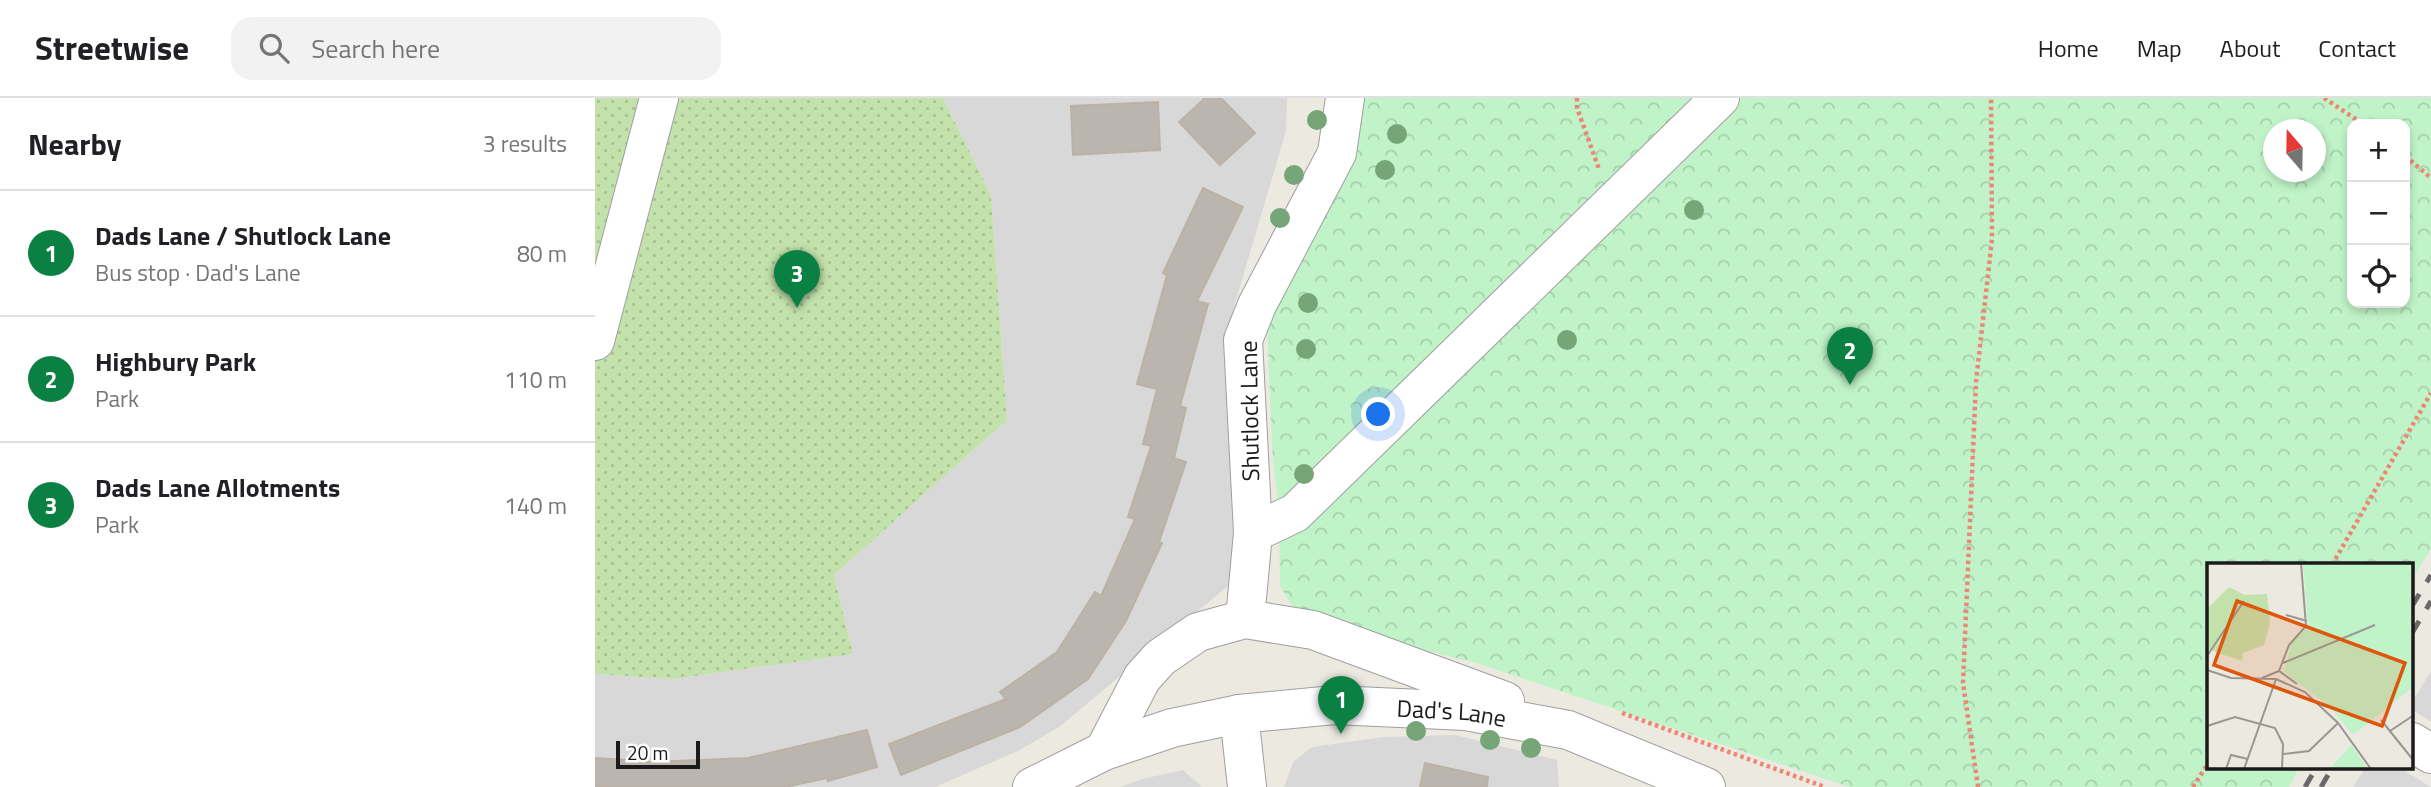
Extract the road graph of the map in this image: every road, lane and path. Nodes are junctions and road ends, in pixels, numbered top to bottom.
1 (659, 98) edge
2 (1345, 98) edge
3 (1577, 98) edge
4 (1720, 98) edge
5 (1991, 98) edge
6 (2324, 98) edge
7 (2356, 119) edge
8 (2410, 160) edge
9 (2431, 178) edge
10 (1611, 203) junction
11 (595, 341) edge
12 (2431, 393) edge
13 (1253, 533) junction
14 (2333, 563) edge
15 (1245, 620) junction
16 (1609, 710) dead end
17 (1239, 714) junction
18 (1568, 730) junction
19 (2413, 743) edge
20 (1104, 751) junction
21 (2431, 754) edge
22 (2207, 765) edge
23 (1645, 775) edge
24 (1032, 787) edge
25 (1247, 787) edge
26 (1706, 787) edge
27 (1825, 787) edge
28 (1978, 787) edge
29 (2193, 787) edge

1 - 11 street
2 - 13 street, Shutlock Lane
3 - 10 path
4 - 10 street
5 - 28 path
6 - 7 path
8 - 9 path
10 - 13 street
12 - 14 path
13 - 15 street, Shutlock Lane
15 - 18 street
15 - 20 street
16 - 27 path
17 - 18 street, Dad's Lane
17 - 20 street, Dad's Lane
17 - 25 street
18 - 23 street, Dad's Lane
19 - 21 street
20 - 24 street, Dad's Lane
22 - 29 path
23 - 26 street, Dad's Lane

